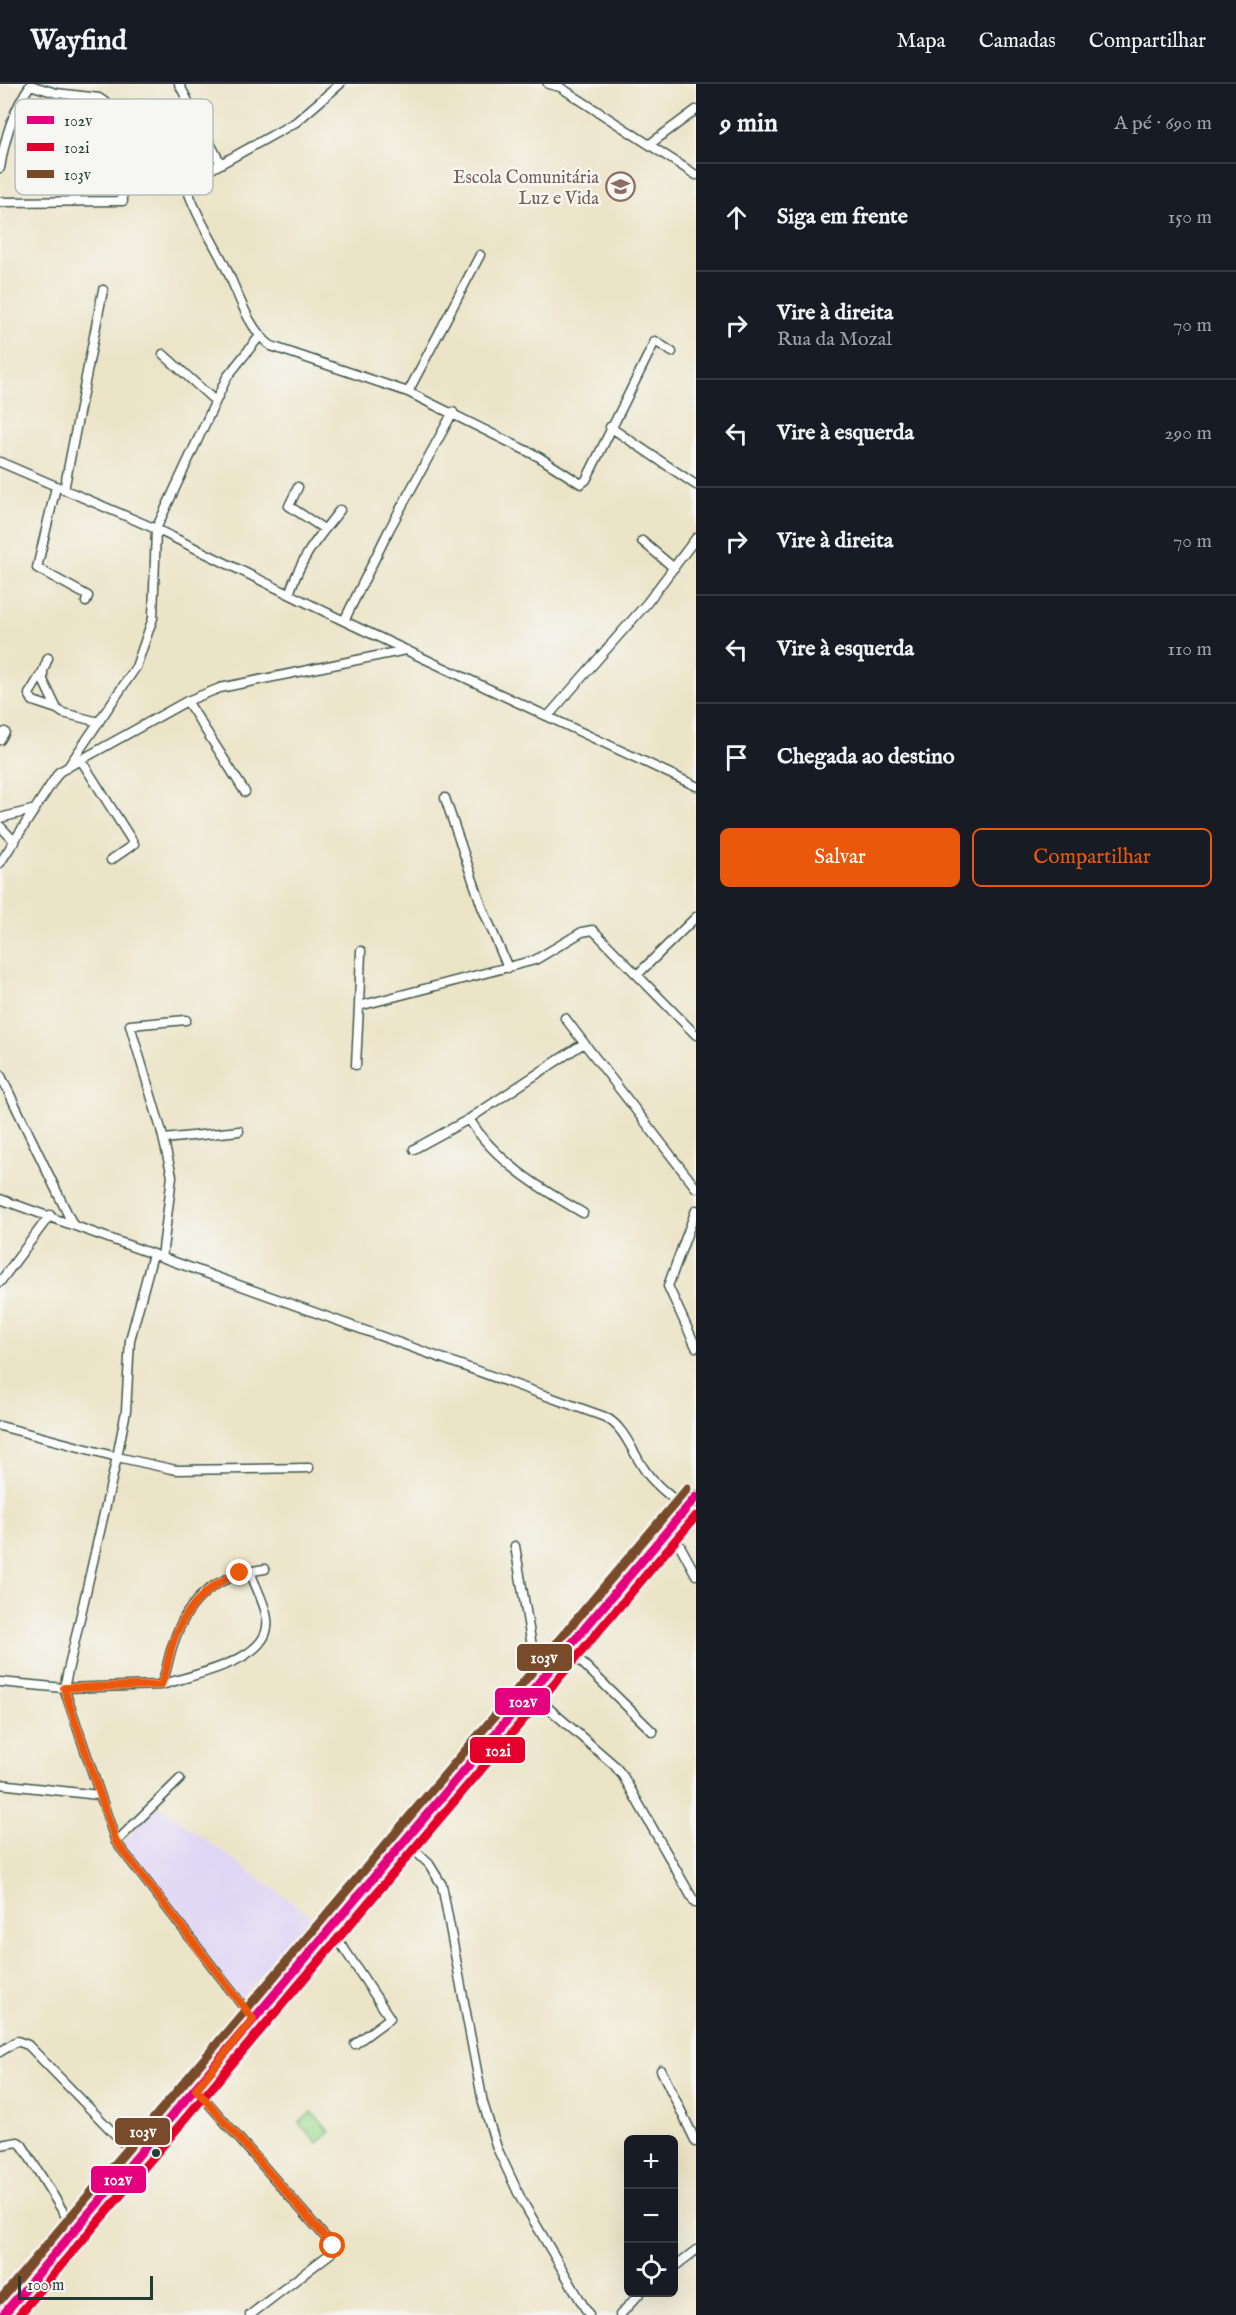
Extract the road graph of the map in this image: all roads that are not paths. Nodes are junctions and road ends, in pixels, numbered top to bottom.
1 (178, 84) edge
2 (340, 84) edge
3 (548, 84) edge
4 (30, 85) edge
5 (22, 99) edge
6 (100, 99) edge
7 (186, 99) edge
8 (696, 110) edge
9 (15, 112) edge
10 (2, 140) edge
11 (650, 144) junction
12 (213, 149) edge
13 (221, 164) junction
14 (0, 168) edge
15 (213, 168) edge
16 (696, 175) edge
17 (122, 195) edge
18 (190, 195) edge
19 (0, 202) edge
20 (480, 255) dead end
21 (103, 290) dead end
22 (259, 337) junction
23 (672, 352) dead end
24 (163, 354) dead end
25 (408, 392) junction
26 (215, 401) junction
27 (453, 412) junction
28 (610, 427) junction
29 (0, 462) edge
30 (696, 485) edge
31 (298, 487) dead end
32 (60, 488) junction
33 (340, 510) dead end
34 (156, 529) junction
35 (324, 530) junction
36 (696, 538) edge
37 (642, 541) dead end
38 (674, 568) junction
39 (289, 594) junction
40 (86, 602) dead end
41 (344, 621) junction
42 (406, 650) junction
43 (48, 658) dead end
44 (43, 671) junction
45 (187, 701) junction
46 (57, 709) junction
47 (549, 716) junction
48 (99, 722) junction
49 (81, 760) junction
50 (68, 767) junction
51 (696, 786) edge
52 (245, 792) dead end
53 (446, 798) dead end
54 (32, 810) junction
55 (0, 818) edge
56 (0, 826) edge
57 (15, 842) junction
58 (111, 860) dead end
59 (0, 863) edge
60 (696, 917) edge
61 (361, 951) dead end
62 (508, 968) junction
63 (637, 975) junction
64 (360, 1006) junction
65 (565, 1018) dead end
66 (186, 1020) dead end
67 (696, 1035) edge
68 (584, 1042) junction
69 (356, 1065) dead end
70 (0, 1074) edge
71 (469, 1119) junction
72 (238, 1131) dead end
73 (164, 1139) junction
74 (414, 1149) dead end
75 (696, 1188) edge
76 (0, 1199) edge
77 (696, 1209) edge
78 (583, 1213) dead end
79 (50, 1215) junction
80 (72, 1223) junction
81 (153, 1254) junction
82 (162, 1257) junction
83 (0, 1282) edge
84 (696, 1347) edge
85 (0, 1426) edge
86 (117, 1458) junction
87 (309, 1468) dead end
88 (696, 1497) edge
89 (686, 1509) junction
90 (670, 1527) junction
91 (515, 1546) dead end
92 (265, 1569) dead end
93 (250, 1571) junction
94 (696, 1575) edge
95 (568, 1649) junction
96 (549, 1672) junction
97 (0, 1682) edge
98 (161, 1685) junction
99 (64, 1688) junction
100 (531, 1693) junction
101 (653, 1732) dead end
102 (180, 1779) dead end
103 (0, 1784) edge
104 (98, 1796) junction
105 (116, 1842) junction
106 (406, 1842) junction
107 (695, 1903) edge
108 (331, 1929) junction
109 (253, 2019) junction
110 (355, 2044) dead end
111 (0, 2052) edge
112 (661, 2070) dead end
113 (196, 2089) junction
114 (696, 2142) edge
115 (0, 2145) edge
116 (136, 2156) junction
117 (75, 2231) junction
118 (696, 2250) edge
119 (678, 2264) edge
120 (636, 2297) edge
121 (3, 2311) edge
122 (250, 2315) edge
123 (589, 2315) edge
124 (620, 2315) edge

1 - 7 street
2 - 13 street
3 - 11 street
4 - 5 street
4 - 6 street
8 - 11 street
9 - 10 street
10 - 14 street
11 - 16 street
12 - 13 street
13 - 15 street
17 - 19 street
18 - 22 street
20 - 25 street
21 - 32 street
22 - 25 street
22 - 26 street
23 - 28 street
24 - 26 street
25 - 27 street
26 - 34 street
27 - 28 street
27 - 41 street
28 - 30 street
29 - 32 street
31 - 35 street
32 - 34 street
32 - 40 street
33 - 35 street
34 - 39 street
34 - 48 street
35 - 39 street
36 - 38 street
37 - 38 street
38 - 47 street
39 - 41 street
41 - 42 street
42 - 45 street
42 - 47 street
43 - 44 street
44 - 46 street
44 - 46 street
45 - 49 street
45 - 52 street
46 - 48 street
47 - 51 street
48 - 50 street
49 - 50 street
49 - 58 street
50 - 54 street
53 - 62 street
54 - 55 street
54 - 57 street
56 - 57 street
57 - 59 street
60 - 63 street
61 - 64 street
62 - 63 street
62 - 64 street
63 - 67 street
64 - 69 street
65 - 68 street
66 - 73 street
68 - 71 street
68 - 75 street
70 - 80 street
71 - 74 street
71 - 78 street
72 - 73 street
73 - 82 street
76 - 79 street
77 - 84 street
79 - 80 street
79 - 83 street
80 - 81 street
81 - 82 street
81 - 86 street
82 - 89 street
85 - 86 street
86 - 87 street
86 - 99 street
88 - 89 main road
89 - 90 main road
90 - 94 street
90 - 95 main road
91 - 96 street
92 - 93 street
93 - 98 street
93 - 98 street
95 - 96 main road
95 - 101 street
96 - 100 main road
97 - 99 street
98 - 99 street
99 - 104 street
100 - 106 main road
100 - 107 street
102 - 105 street
103 - 104 street
104 - 105 street
105 - 109 street
106 - 108 main road
106 - 123 street
108 - 109 main road
108 - 110 street
109 - 113 main road
111 - 116 street
112 - 114 street
113 - 116 main road
113 - 122 street
115 - 117 street
116 - 117 main road
117 - 121 main road
118 - 119 street
120 - 124 street

